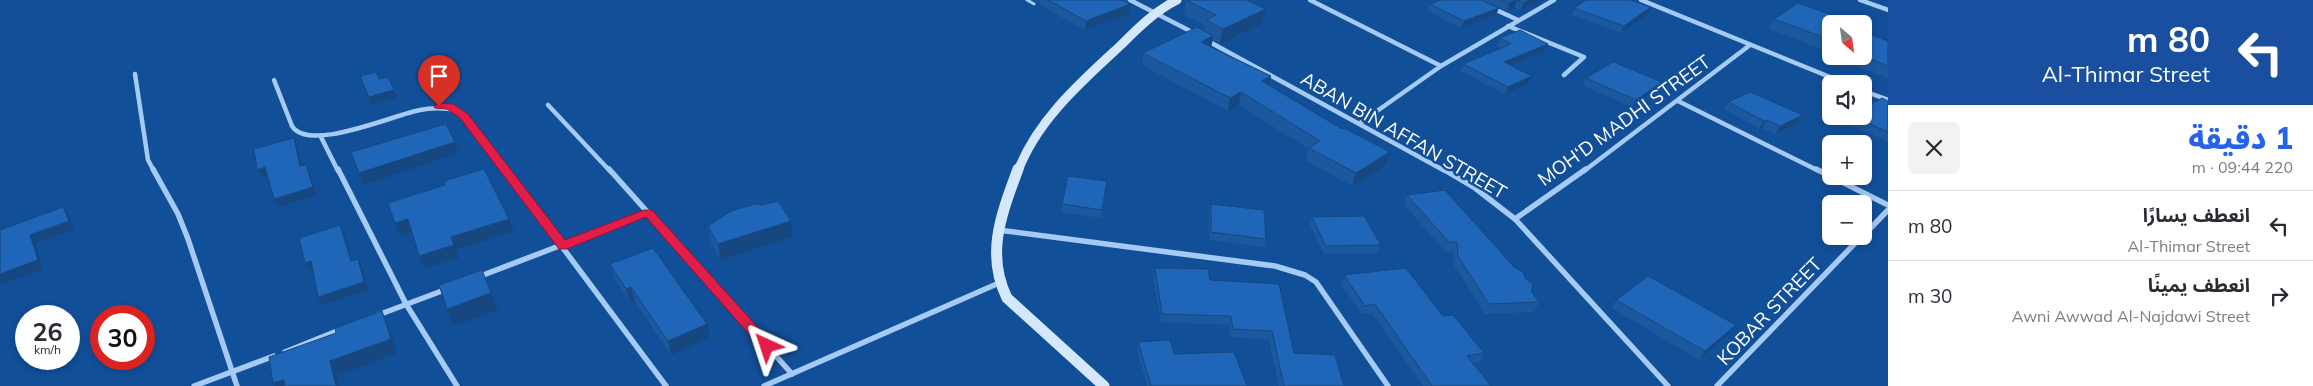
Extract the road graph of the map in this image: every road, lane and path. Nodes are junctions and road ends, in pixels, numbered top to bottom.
1 (1028, 0) edge
2 (1130, 0) edge
3 (1177, 0) edge
4 (1310, 0) edge
5 (1554, 0) edge
6 (1641, 0) edge
7 (1860, 0) edge
8 (1034, 4) dead end
9 (1491, 8) edge
10 (1888, 10) edge
11 (1155, 12) junction
12 (1518, 20) junction
13 (1508, 26) junction
14 (1750, 45) junction
15 (1441, 66) junction
16 (135, 74) dead end
17 (1564, 75) dead end
18 (1825, 75) edge
19 (274, 80) dead end
20 (1872, 93) edge
21 (1888, 100) edge
22 (1678, 101) junction
23 (548, 105) dead end
24 (1360, 123) junction
25 (321, 137) junction
26 (1888, 205) edge
27 (1888, 210) edge
28 (648, 212) junction
29 (1515, 218) junction
30 (1872, 227) edge
31 (998, 230) junction
32 (1854, 245) edge
33 (563, 246) junction
34 (470, 280) edge
35 (999, 283) junction
36 (452, 287) edge
37 (406, 304) junction
38 (369, 318) edge
39 (351, 326) edge
40 (232, 372) junction
41 (792, 374) junction
42 (194, 386) edge
43 (237, 386) edge
44 (457, 386) edge
45 (666, 386) edge
46 (764, 386) edge
47 (1104, 386) edge
48 (1388, 386) edge
49 (1668, 386) edge
50 (1718, 386) edge

1 - 8 lane
2 - 11 street, ABAN BIN AFFAN STREET
3 - 11 street
4 - 15 street
5 - 12 street
6 - 14 street
7 - 10 street
9 - 12 street
11 - 24 street, ABAN BIN AFFAN STREET
11 - 31 street
12 - 13 street
13 - 15 street
13 - 17 street
14 - 18 street
14 - 22 street, MOH‘D MADHI STREET
15 - 24 street
16 - 40 street
19 - 25 street
20 - 21 street
22 - 26 street
22 - 29 street, MOH‘D MADHI STREET
23 - 28 street
24 - 29 street, ABAN BIN AFFAN STREET
25 - 33 street
25 - 37 street
27 - 30 street, KOBAR STREET
28 - 33 street
28 - 41 street
29 - 49 street, ABAN BIN AFFAN STREET
31 - 35 street
31 - 48 street
32 - 50 street, KOBAR STREET
33 - 34 street
33 - 45 street
35 - 41 street
35 - 47 street
36 - 37 street
37 - 38 street
37 - 44 street
39 - 40 street
40 - 42 street
40 - 43 street
41 - 46 street

